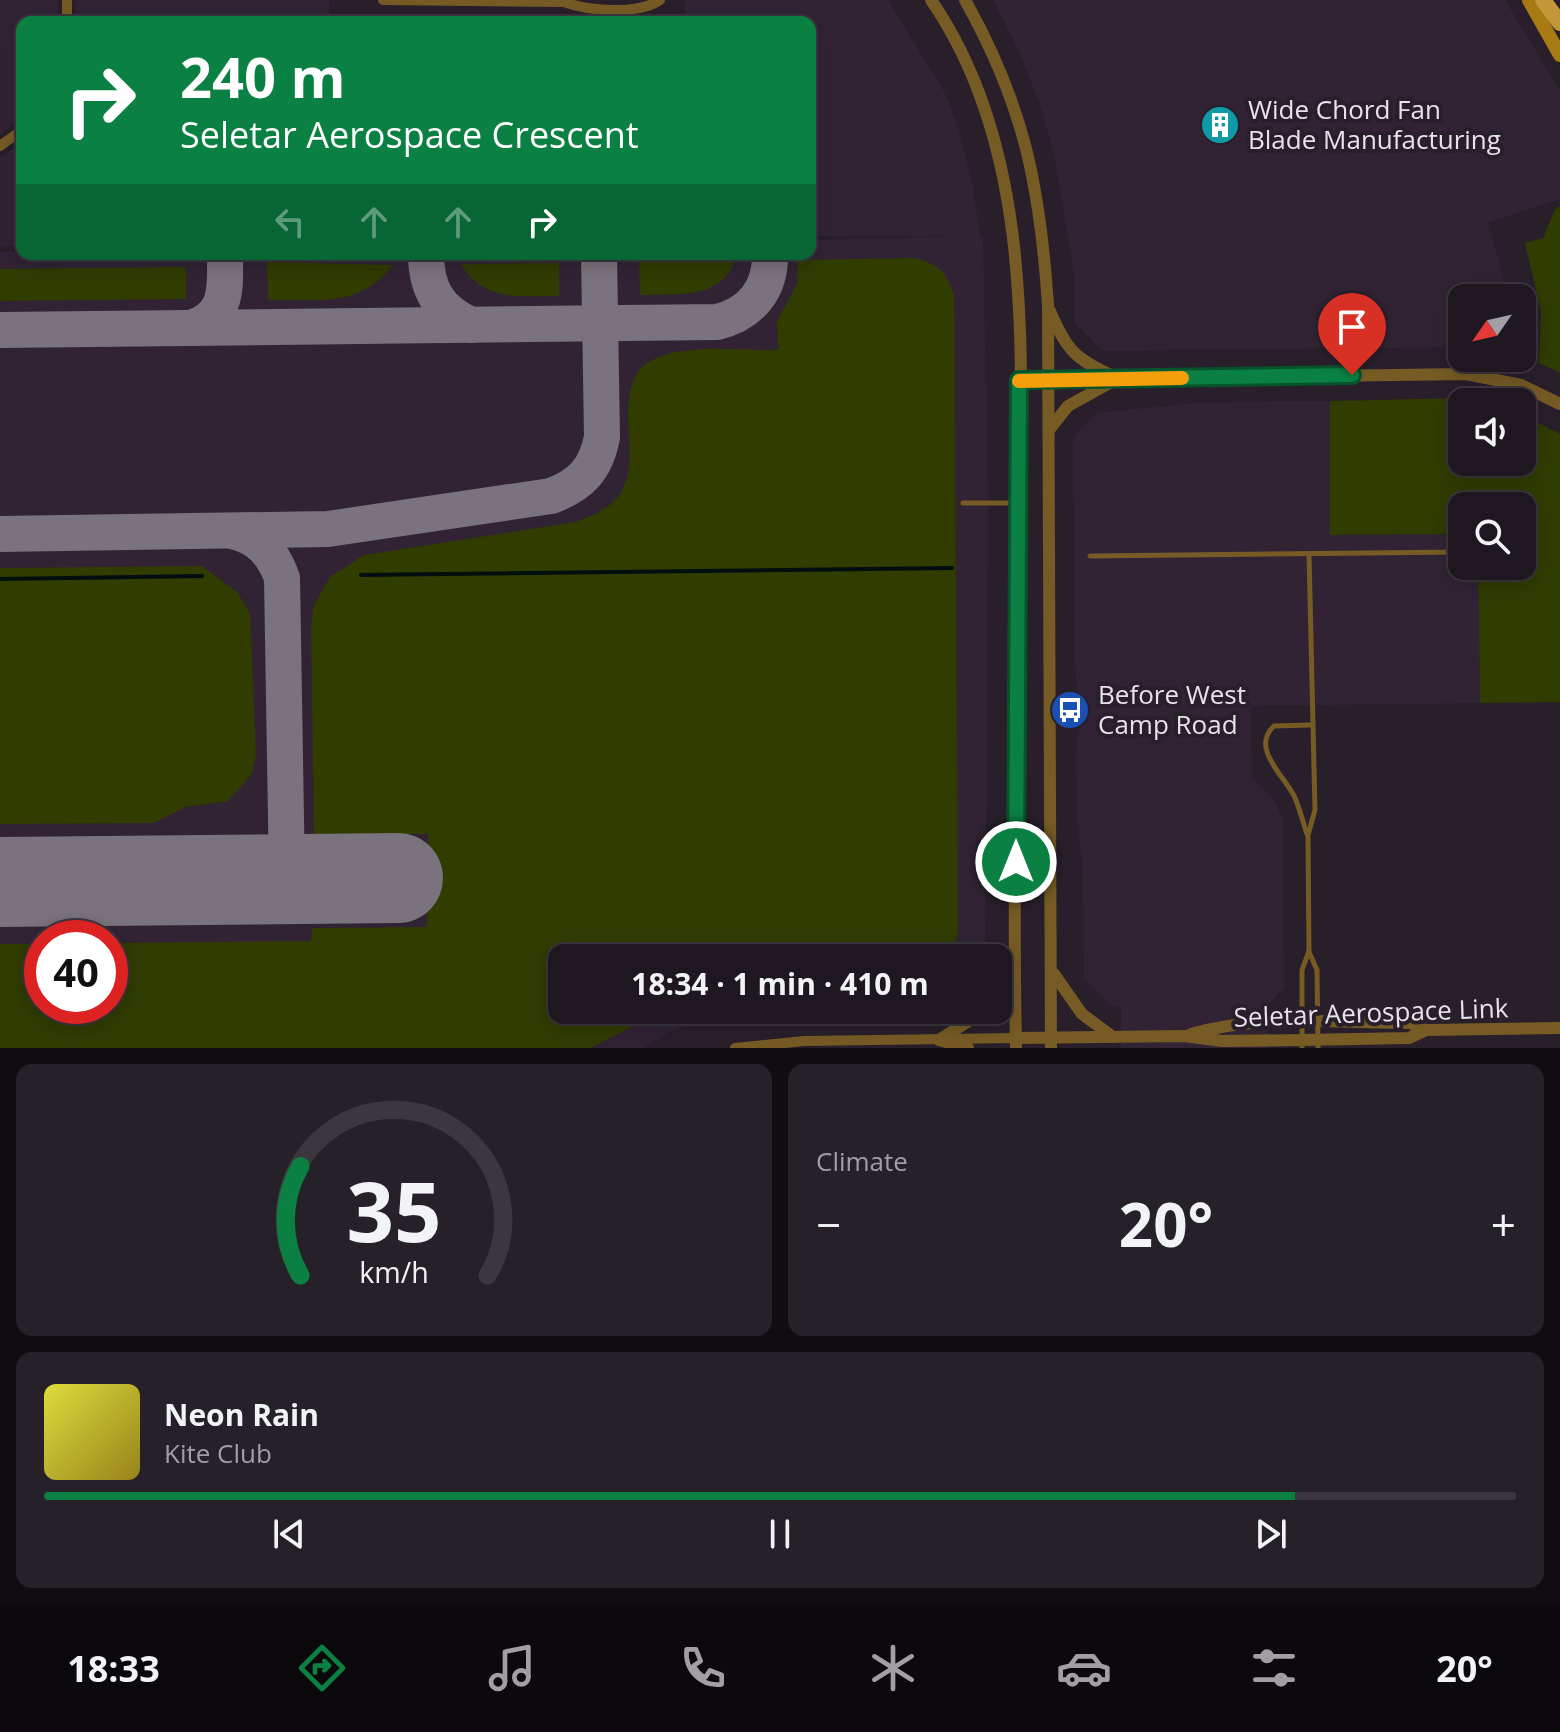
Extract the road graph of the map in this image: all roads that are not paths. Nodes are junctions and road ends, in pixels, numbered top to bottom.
1 (383, 0) edge
2 (660, 0) edge
3 (931, 0) edge
4 (965, 0) edge
5 (1529, 0) edge
6 (1543, 0) edge
7 (566, 1) edge
8 (1560, 23) edge
9 (1560, 55) edge
10 (1048, 305) junction
11 (1118, 379) junction
12 (1019, 380) junction
13 (1046, 380) junction
14 (1560, 404) edge
15 (1049, 430) junction
16 (963, 503) dead end
17 (1018, 503) junction
18 (1448, 552) edge
19 (1309, 554) junction
20 (1090, 556) dead end
21 (1311, 725) junction
22 (1308, 835) junction
23 (1309, 951) junction
24 (1051, 968) junction
25 (1015, 982) junction
26 (1012, 985) edge
27 (1302, 1023) junction
28 (1318, 1023) junction
29 (964, 1024) edge
30 (1560, 1028) edge
31 (1426, 1030) junction
32 (1184, 1036) junction
33 (1113, 1037) junction
34 (939, 1040) junction
35 (1016, 1043) edge
36 (1051, 1043) edge
37 (804, 1044) edge
38 (1302, 1044) edge
39 (1318, 1044) edge
40 (735, 1048) edge
41 (968, 1048) edge
42 (1101, 1048) edge

1 - 7 street
2 - 7 street
3 - 12 street
4 - 10 street
5 - 9 main road
6 - 8 main road
10 - 11 street
10 - 13 street
11 - 13 street
11 - 14 street
11 - 15 street
12 - 13 street
12 - 17 street
13 - 15 street
15 - 24 street
16 - 17 lane
17 - 25 street
18 - 19 lane
19 - 20 lane
19 - 21 lane
21 - 22 lane
21 - 22 lane
22 - 23 lane
23 - 27 lane
23 - 28 lane
24 - 33 street
24 - 36 street
25 - 26 street
25 - 35 street
27 - 28 street, Seletar Aerospace Link
27 - 32 street, Seletar Aerospace Link
27 - 38 lane
28 - 31 street, Seletar Aerospace Link
28 - 39 lane
29 - 34 street
30 - 31 street, Seletar Aerospace Link
31 - 39 street, Seletar Aerospace Link
32 - 33 street, Seletar Aerospace Link
32 - 38 street, Seletar Aerospace Link
33 - 36 street, Seletar Aerospace Link
33 - 42 street
34 - 35 street
34 - 37 street
34 - 41 street
35 - 36 street, Seletar Aerospace Link
37 - 40 street
38 - 39 street, Seletar Aerospace Link

